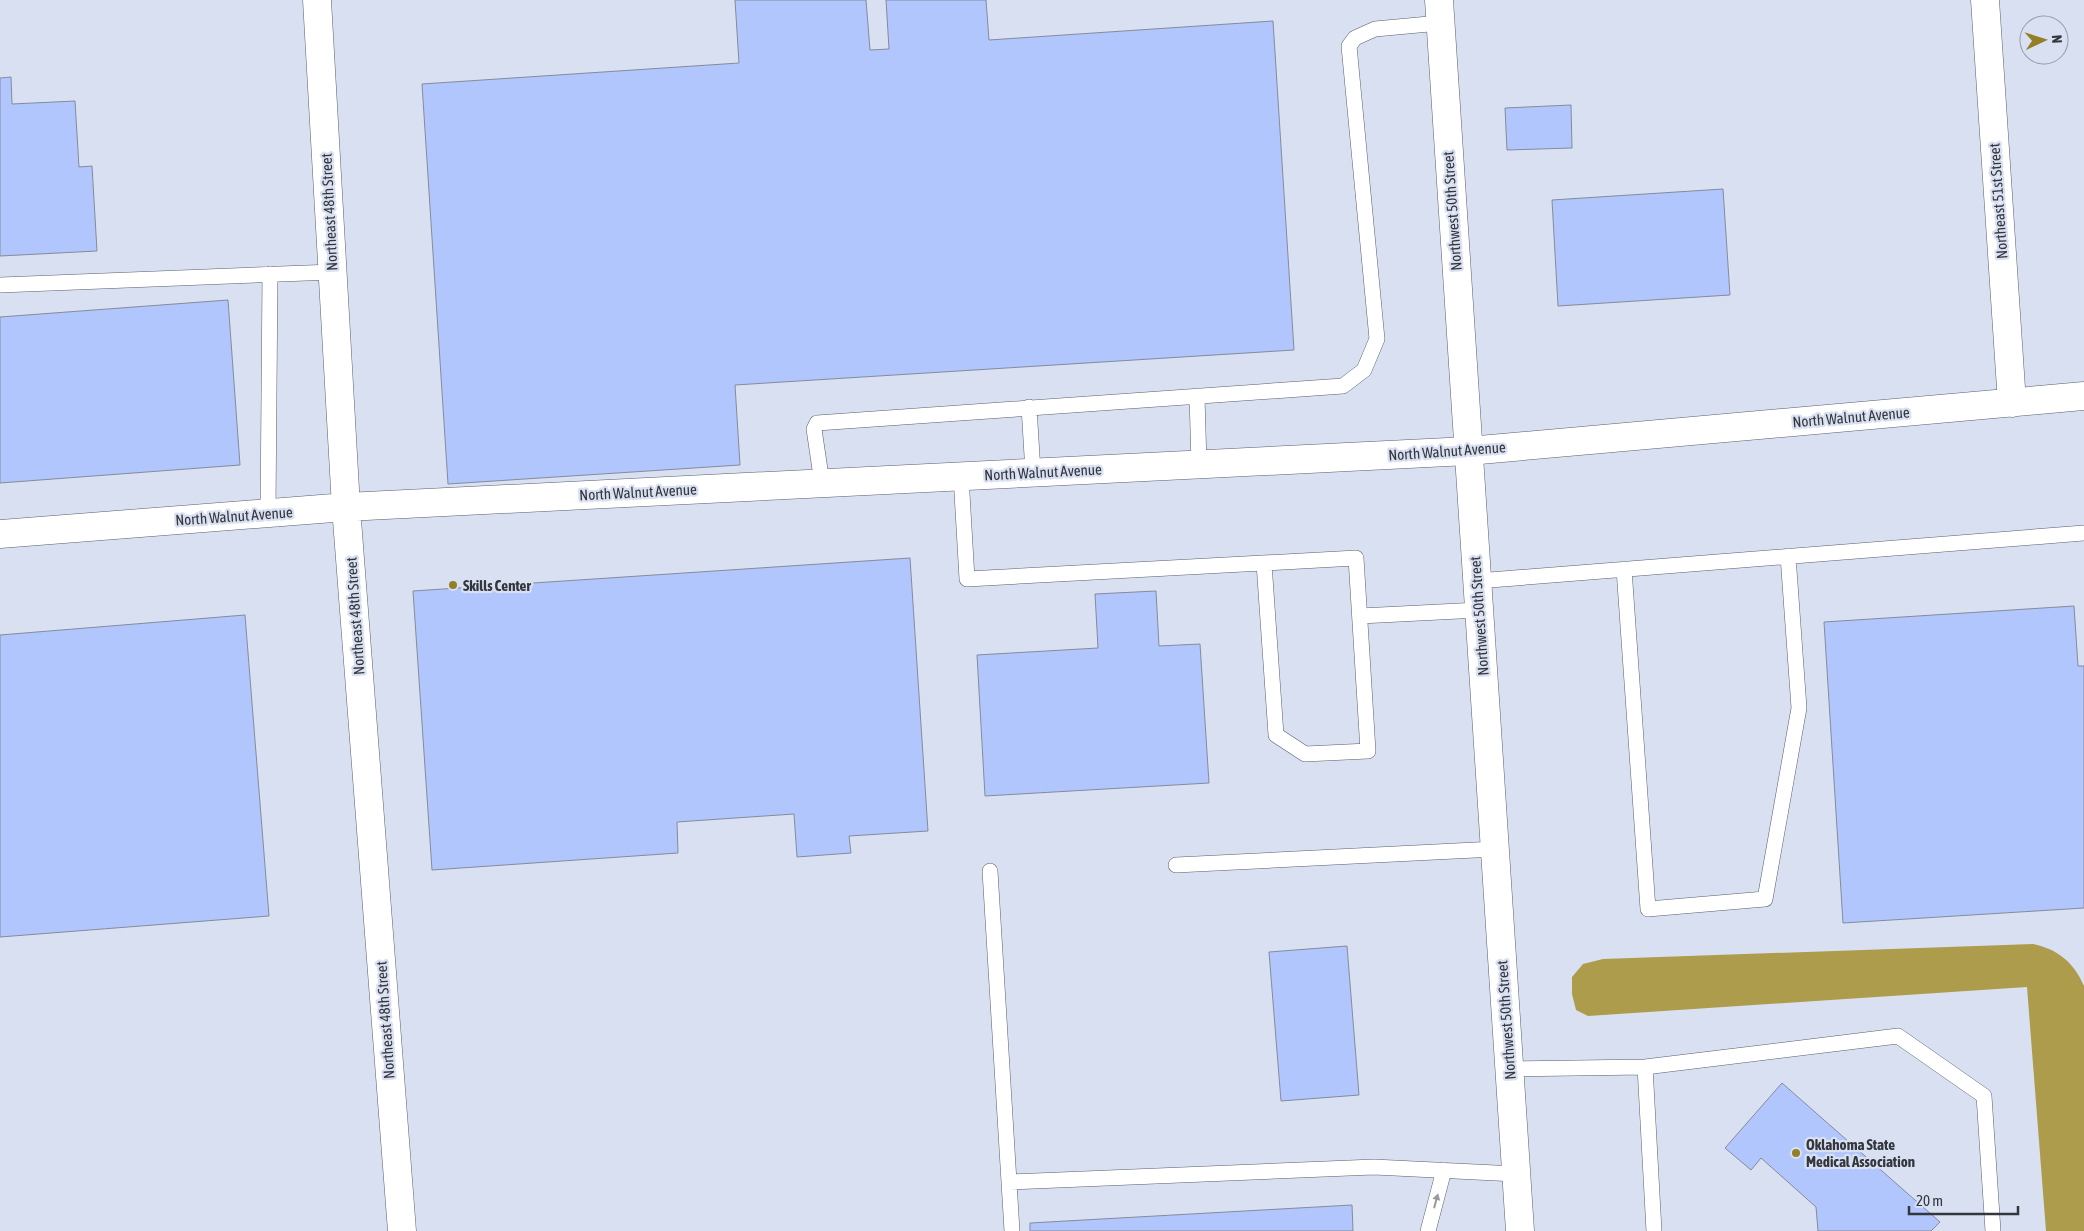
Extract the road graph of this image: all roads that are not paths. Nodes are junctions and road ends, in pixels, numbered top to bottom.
1 (317, 0) edge
2 (1985, 0) edge
3 (1439, 11) edge
4 (333, 272) junction
5 (270, 274) junction
6 (0, 284) edge
7 (1197, 396) junction
8 (2084, 396) edge
9 (2012, 403) junction
10 (1029, 407) junction
11 (1468, 451) junction
12 (1199, 464) junction
13 (1033, 472) junction
14 (961, 476) junction
15 (822, 483) junction
16 (346, 507) junction
17 (268, 513) junction
18 (2084, 533) edge
19 (0, 534) edge
20 (1788, 556) junction
21 (1264, 563) junction
22 (1624, 569) junction
23 (1477, 581) junction
24 (1479, 610) junction
25 (1360, 616) junction
26 (1495, 849) junction
27 (1176, 865) dead end
28 (990, 871) dead end
29 (1645, 1067) junction
30 (1510, 1069) junction
31 (1444, 1170) junction
32 (1516, 1174) junction
33 (1009, 1182) junction
34 (402, 1231) edge
35 (1012, 1231) edge
36 (1428, 1231) edge
37 (1520, 1231) edge
38 (1654, 1231) edge
39 (1993, 1231) edge

1 - 4 street, Northeast 48th Street
2 - 9 street, Northeast 51st Street
3 - 7 lane
3 - 11 street, Northwest 50th Street
4 - 5 lane
4 - 16 street, Northeast 48th Street
5 - 6 lane
5 - 17 lane
7 - 10 lane
7 - 12 lane
8 - 9 street, North Walnut Avenue
9 - 11 street, North Walnut Avenue
10 - 13 lane
10 - 15 lane
11 - 12 street, North Walnut Avenue
11 - 23 street, Northwest 50th Street
12 - 13 street, North Walnut Avenue
13 - 14 street, North Walnut Avenue
14 - 15 street, North Walnut Avenue
14 - 21 lane
15 - 16 street, North Walnut Avenue
16 - 17 street, North Walnut Avenue
16 - 34 street, Northeast 48th Street
17 - 19 street, North Walnut Avenue
18 - 20 lane
20 - 22 lane
20 - 22 lane
21 - 25 lane
21 - 25 lane
22 - 23 lane
23 - 24 street, Northwest 50th Street
24 - 25 lane
24 - 26 street, Northwest 50th Street
26 - 27 lane
26 - 30 street, Northwest 50th Street
28 - 33 lane
29 - 30 lane
29 - 38 lane
29 - 39 lane
30 - 32 street, Northwest 50th Street
31 - 32 lane
31 - 33 lane
36 -> 31 lane
32 - 37 street, Northwest 50th Street
33 - 35 lane

